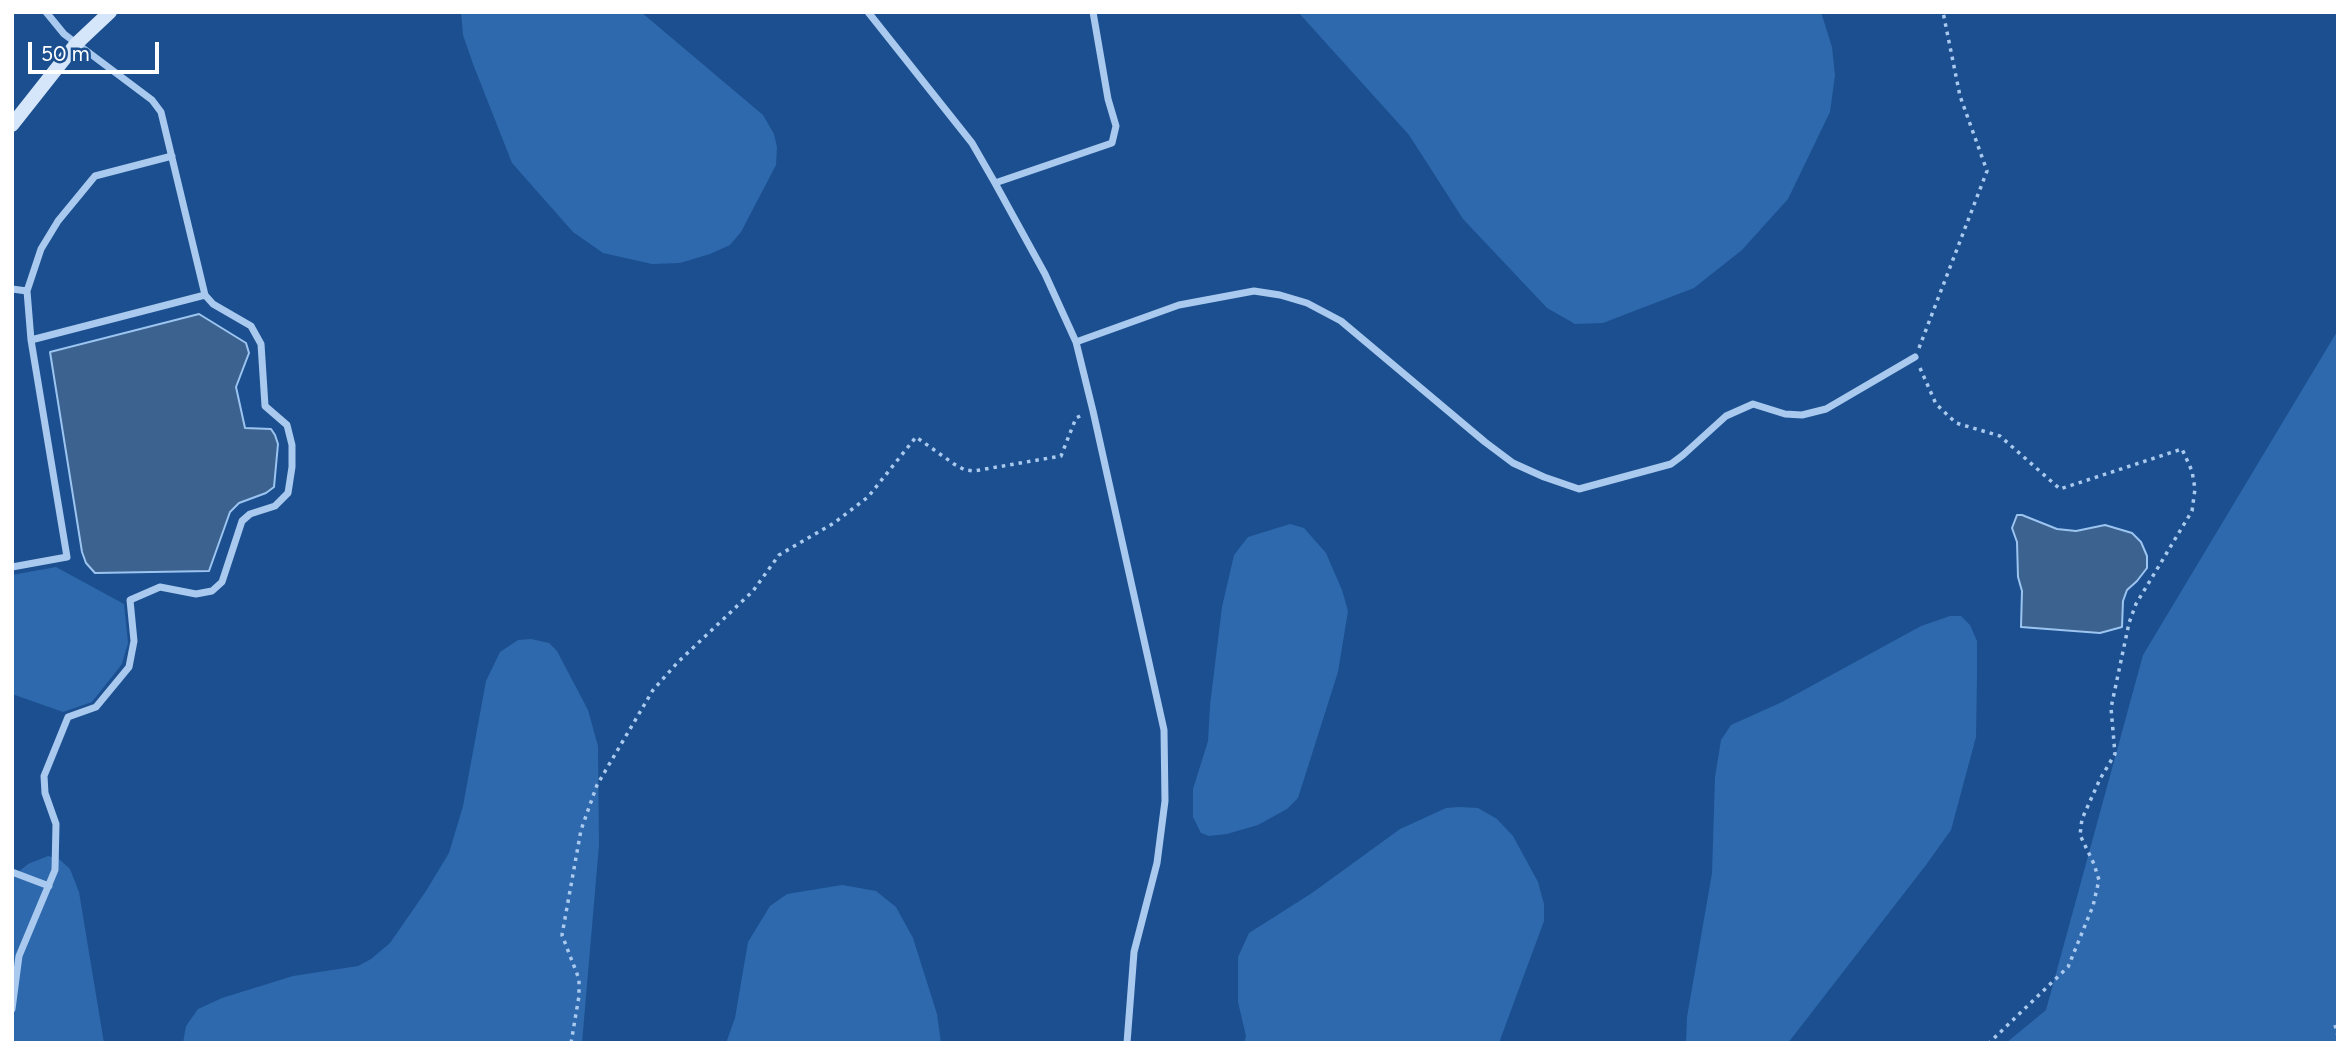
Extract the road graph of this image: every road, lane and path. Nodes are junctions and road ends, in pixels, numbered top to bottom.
1 (46, 12) edge
2 (110, 12) edge
3 (868, 12) edge
4 (1093, 12) edge
5 (1943, 12) edge
6 (76, 44) junction
7 (12, 125) edge
8 (172, 156) junction
9 (995, 183) junction
10 (12, 289) edge
11 (27, 291) junction
12 (205, 295) junction
13 (31, 340) junction
14 (1076, 342) junction
15 (1915, 357) junction
16 (1093, 411) junction
17 (12, 567) edge
18 (12, 872) edge
19 (48, 886) junction
20 (12, 1009) edge
21 (2335, 1025) dead end
22 (2338, 1037) edge
23 (571, 1043) edge
24 (1127, 1043) edge
25 (1989, 1043) edge

1 - 6 street
2 - 6 street
3 - 9 street
4 - 9 street
5 - 15 path
6 - 7 street
6 - 8 street
8 - 11 street
8 - 12 street
9 - 14 street
10 - 11 street
11 - 13 street
12 - 13 street
12 - 19 street
13 - 17 street
14 - 15 street
14 - 16 street
15 - 25 path
16 - 23 path
16 - 24 street
18 - 19 street
19 - 20 street
21 - 22 path

